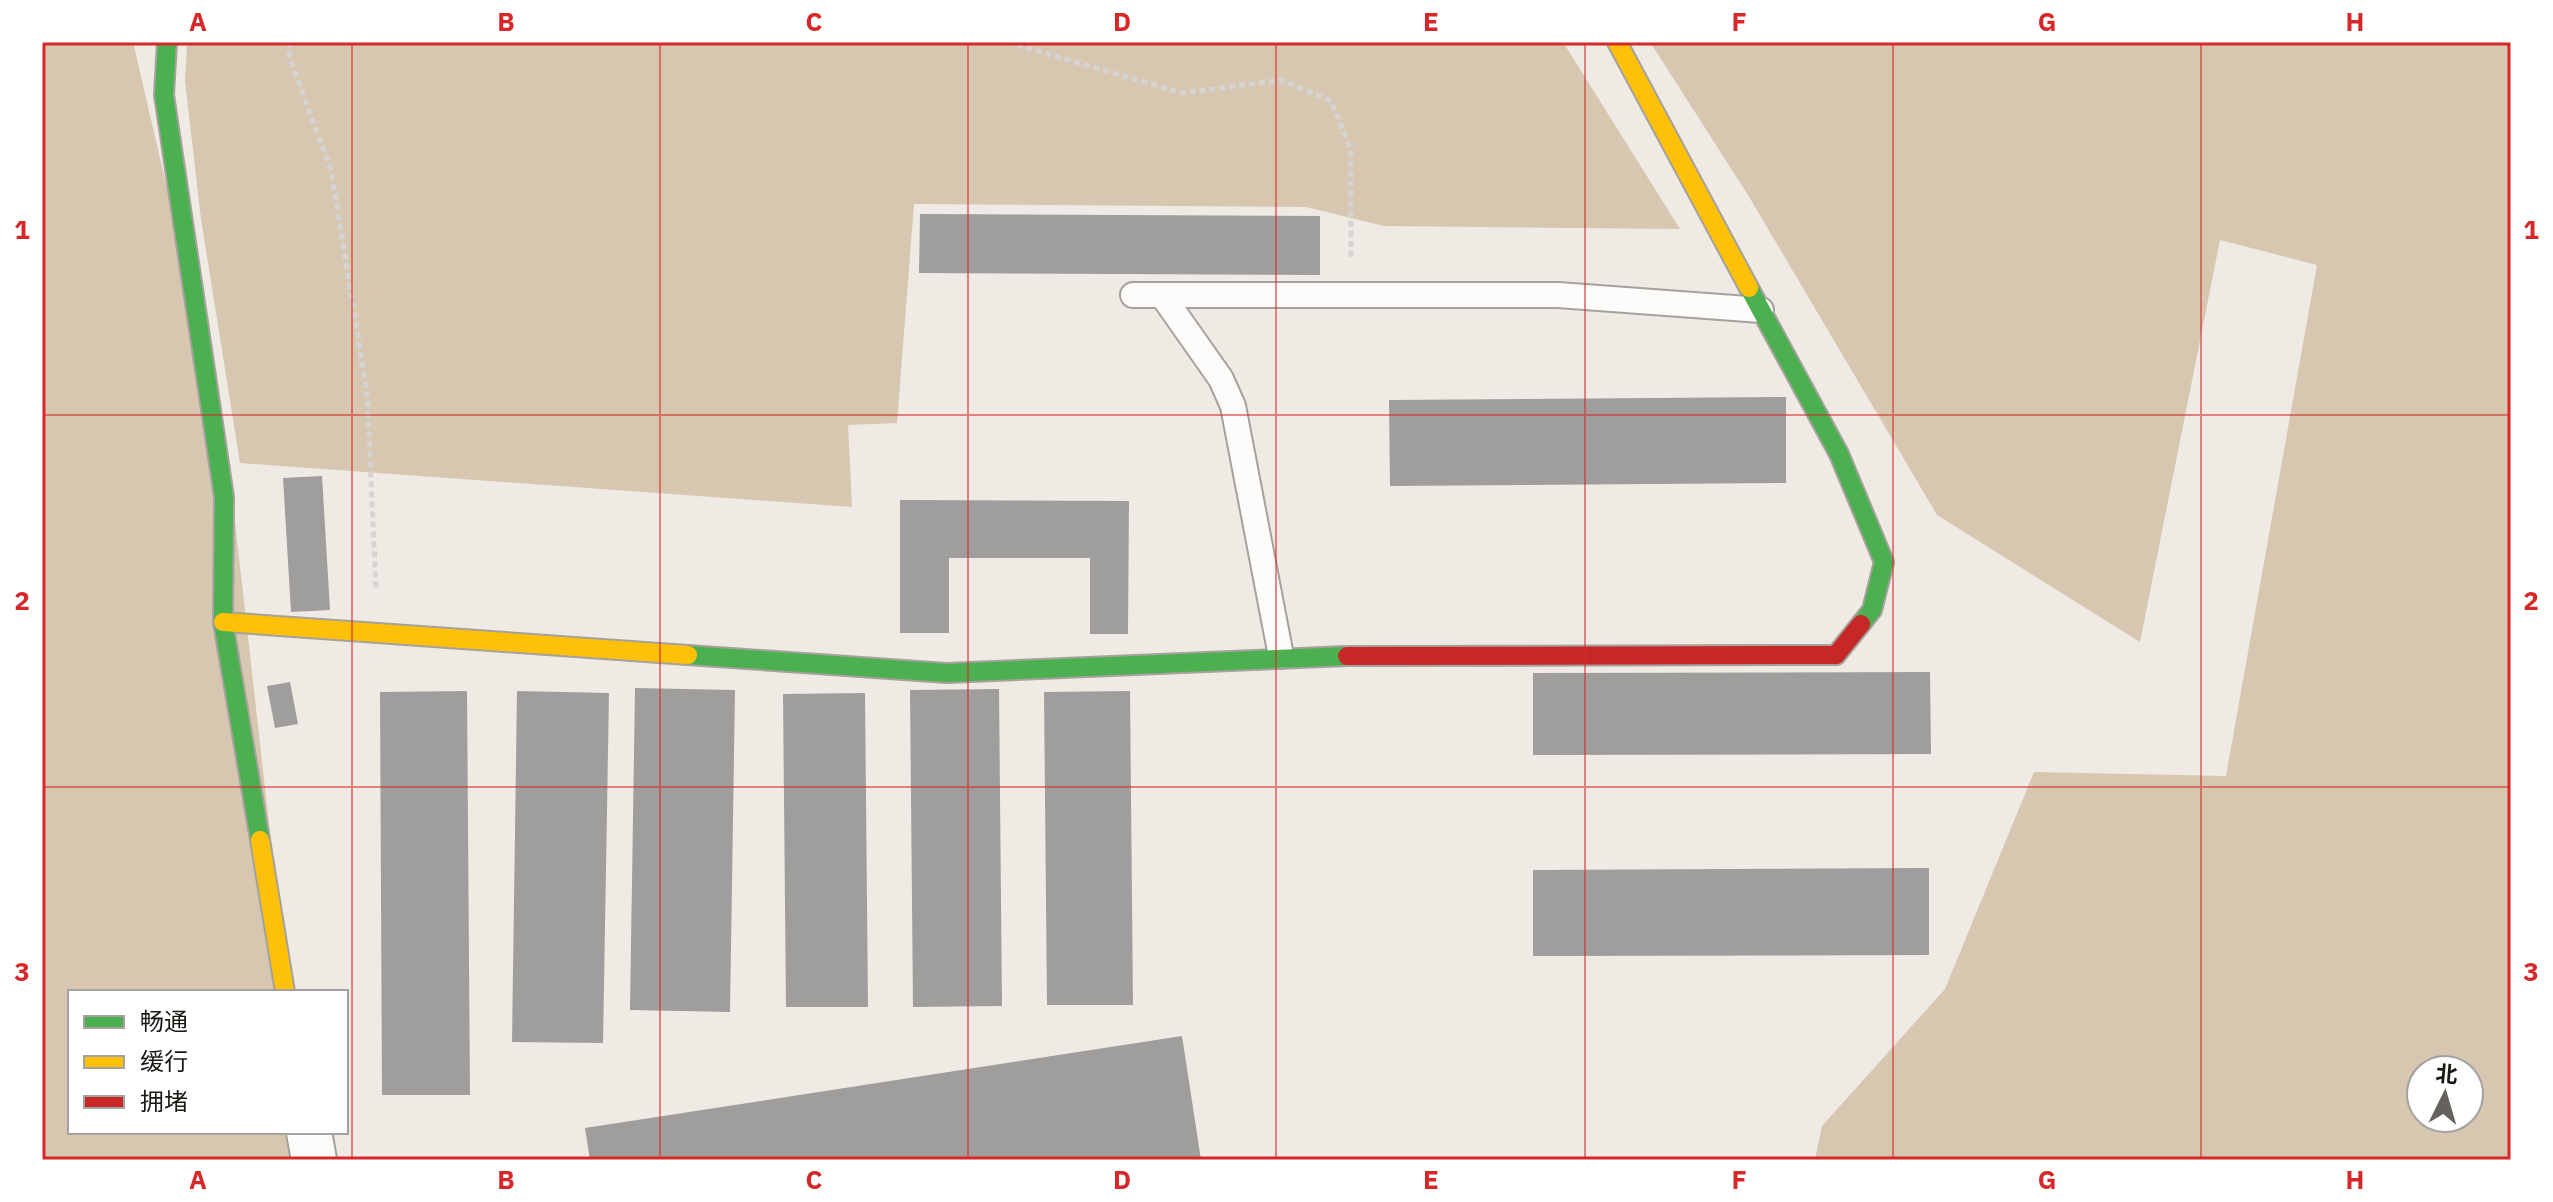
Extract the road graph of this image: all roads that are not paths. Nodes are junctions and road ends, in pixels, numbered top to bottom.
1 (167, 42) edge
2 (1617, 42) edge
3 (1133, 295) dead end
4 (1162, 295) junction
5 (1761, 310) junction
6 (223, 622) junction
7 (1281, 656) junction
8 (285, 990) edge
9 (309, 1134) edge
10 (314, 1160) edge

1 - 6 street
2 - 5 street
3 - 4 lane
4 - 5 lane
4 - 7 lane
5 - 7 street
6 - 7 street
6 - 8 street
9 - 10 street

